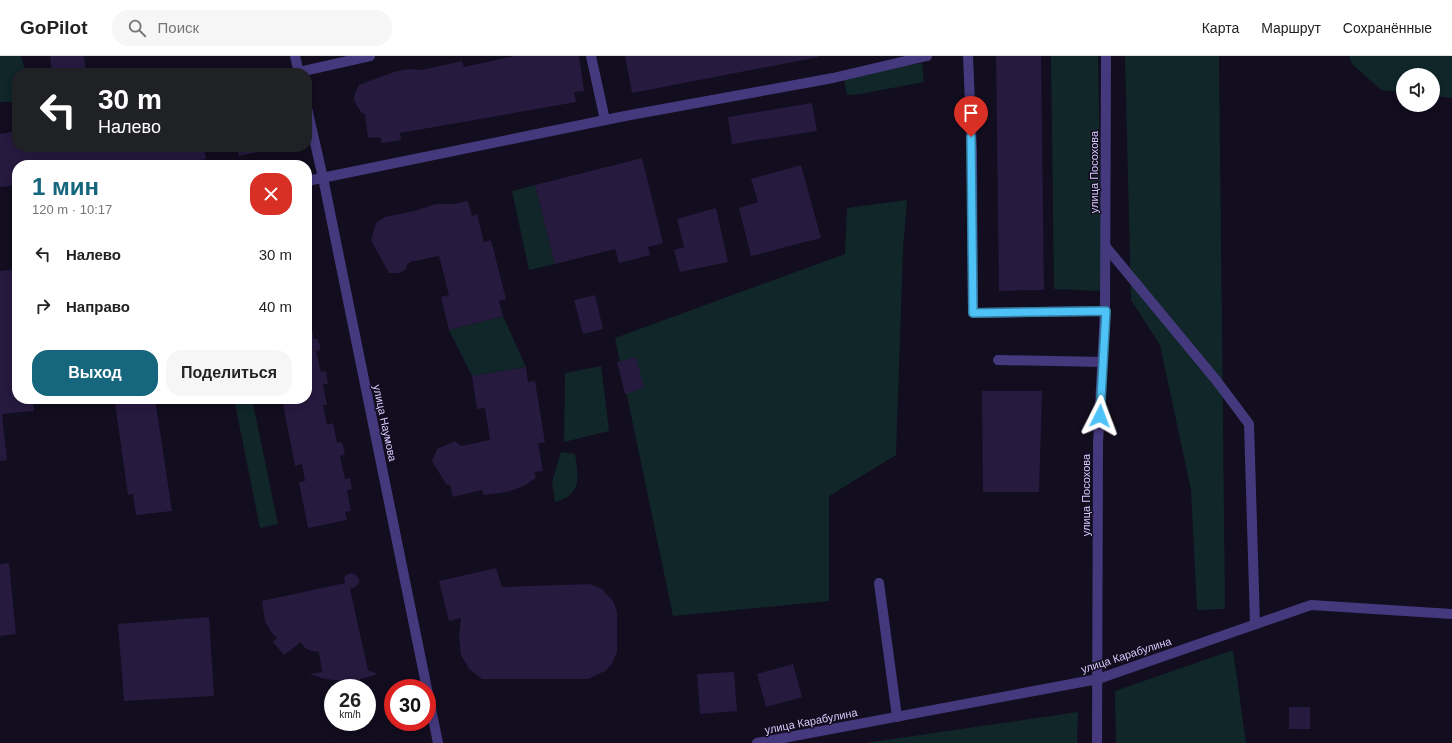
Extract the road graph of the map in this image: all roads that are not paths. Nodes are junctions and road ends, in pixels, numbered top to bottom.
1 (295, 56) edge
2 (370, 56) edge
3 (590, 56) edge
4 (927, 56) edge
5 (968, 56) edge
6 (1106, 56) edge
7 (298, 68) edge
8 (312, 69) edge
9 (605, 120) junction
10 (312, 130) edge
11 (323, 178) junction
12 (312, 180) edge
13 (1106, 247) junction
14 (1106, 311) junction
15 (998, 360) dead end
16 (1103, 362) junction
17 (879, 583) dead end
18 (1452, 614) edge
19 (1255, 624) junction
20 (1098, 680) junction
21 (897, 717) junction
22 (438, 743) edge
23 (757, 743) edge
24 (1097, 743) edge

1 - 7 street
2 - 8 street
3 - 9 street
4 - 9 street
5 - 14 street
6 - 13 street, улица Посохова
9 - 11 street
10 - 11 street, улица Наумова
11 - 12 street
11 - 22 street, улица Наумова
13 - 14 street, улица Посохова
13 - 19 street
14 - 16 street, улица Посохова
15 - 16 street
16 - 20 street, улица Посохова
17 - 21 street
18 - 19 street, улица Карабулина
19 - 20 street, улица Карабулина
20 - 21 street, улица Карабулина
20 - 24 street, улица Посохова
21 - 23 street, улица Карабулина

